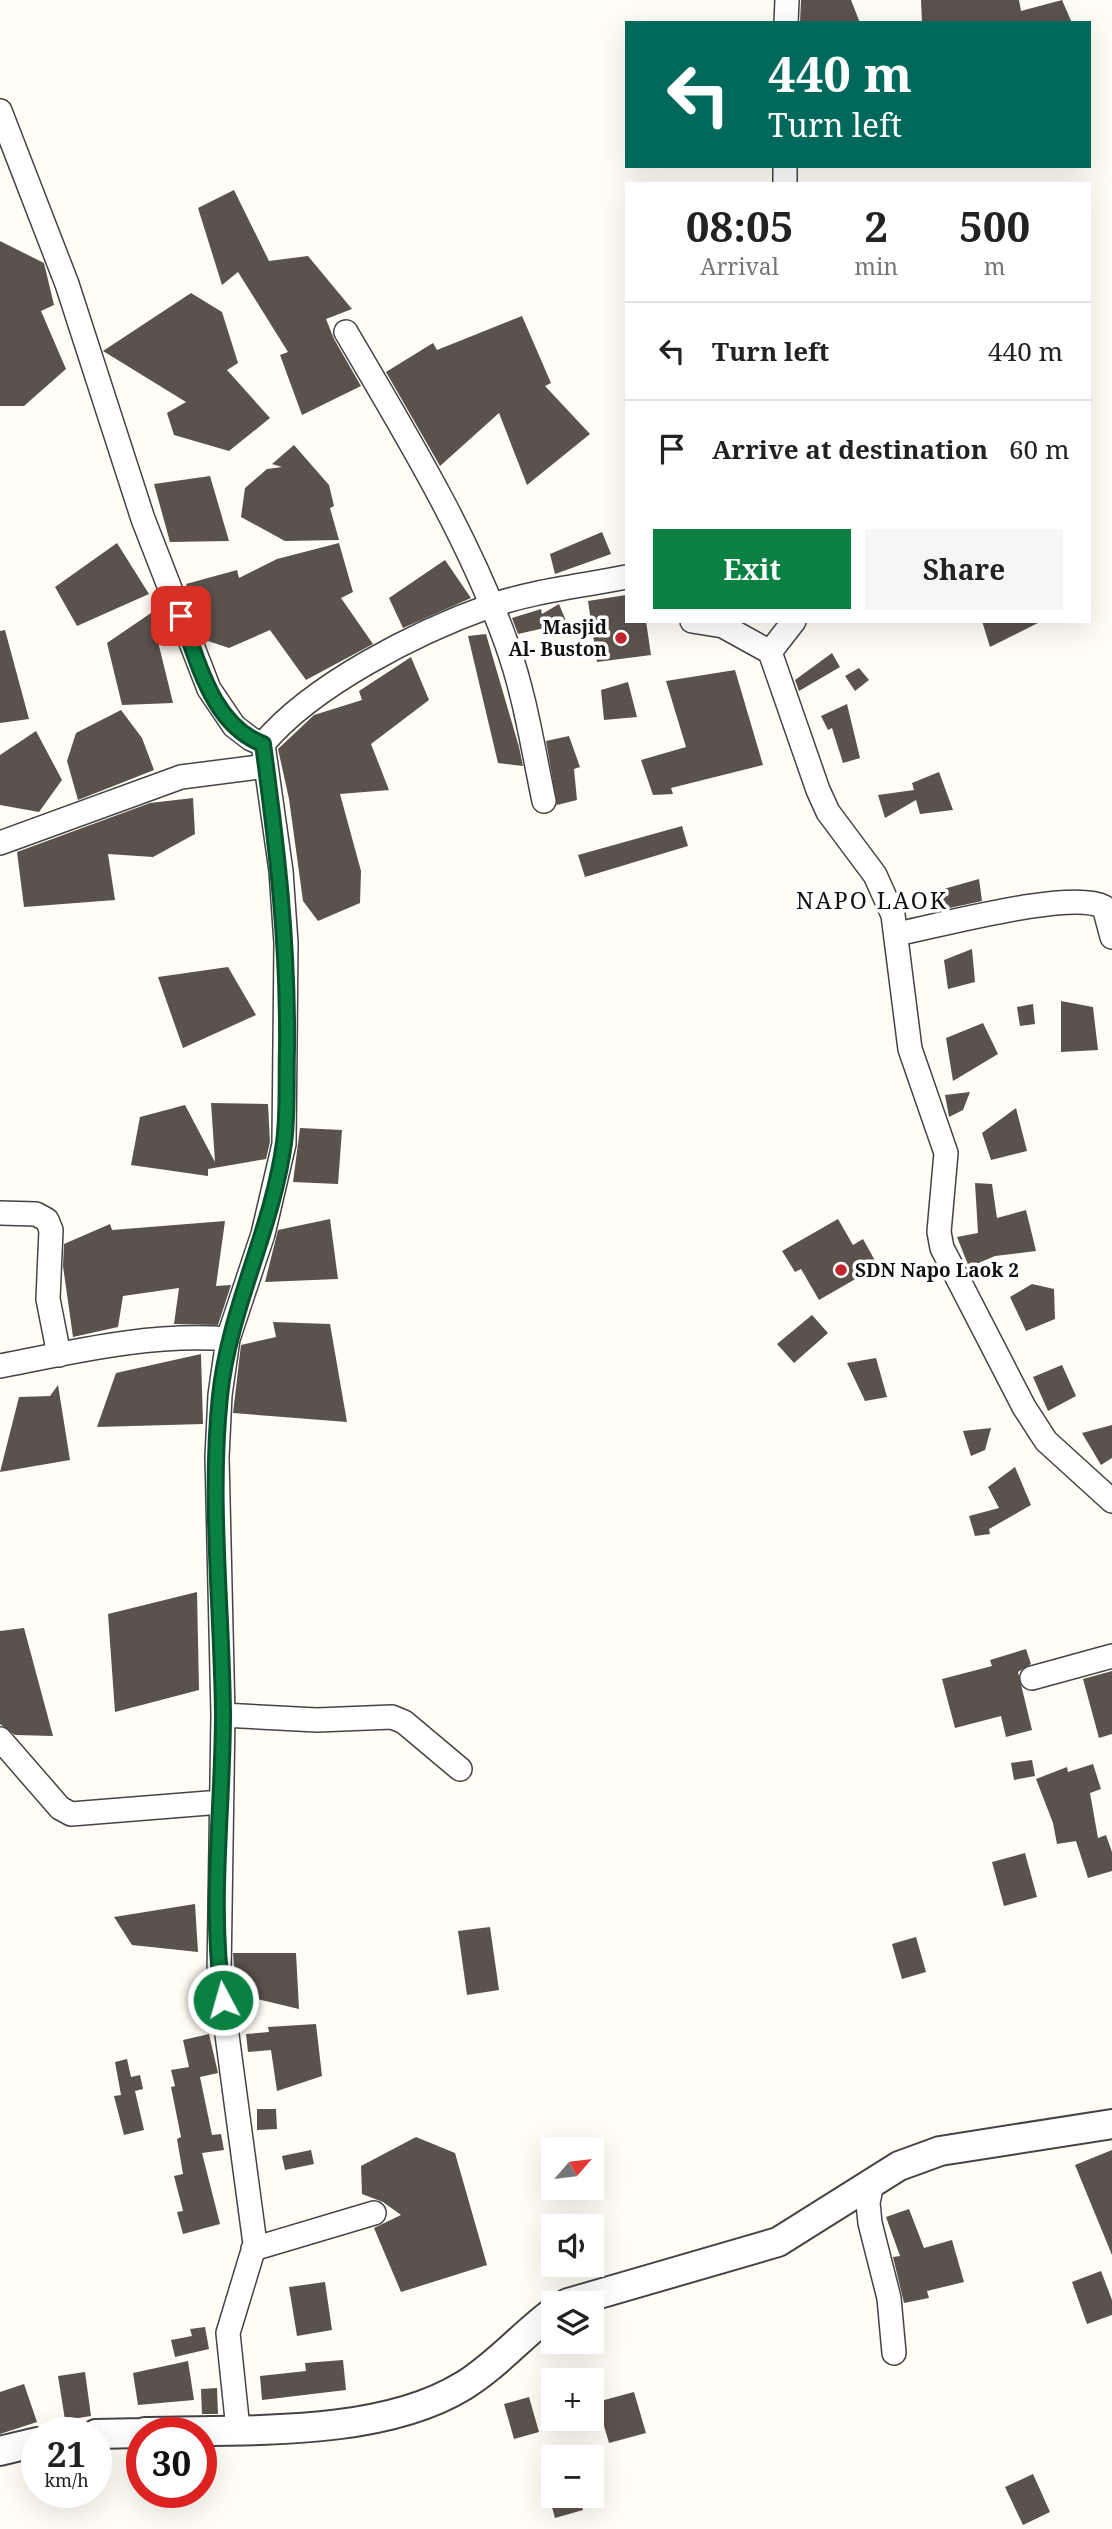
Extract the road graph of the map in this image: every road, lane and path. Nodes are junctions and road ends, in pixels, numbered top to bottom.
1 (787, 0) edge
2 (786, 21) edge
3 (0, 111) edge
4 (346, 332) dead end
5 (625, 577) edge
6 (492, 606) junction
7 (704, 623) edge
8 (792, 623) edge
9 (770, 652) junction
10 (264, 755) junction
11 (544, 800) dead end
12 (0, 842) edge
13 (896, 934) junction
14 (1112, 937) edge
15 (0, 1213) edge
16 (228, 1339) junction
17 (59, 1354) junction
18 (0, 1366) edge
19 (1112, 1501) edge
20 (1112, 1656) edge
21 (1032, 1678) dead end
22 (223, 1714) junction
23 (0, 1738) edge
24 (460, 1769) dead end
25 (221, 1802) junction
26 (1112, 2124) edge
27 (872, 2183) junction
28 (374, 2213) dead end
29 (253, 2249) junction
30 (604, 2293) edge
31 (541, 2322) edge
32 (894, 2353) dead end
33 (238, 2429) junction
34 (217, 2430) edge
35 (21, 2446) edge
36 (0, 2451) edge

1 - 2 street
3 - 10 street
4 - 6 street
5 - 6 street
6 - 10 street
6 - 11 street
7 - 9 street
8 - 9 street
9 - 13 street
10 - 12 street
10 - 16 street
13 - 14 street
13 - 19 street
15 - 17 street
16 - 17 street
16 - 22 street
17 - 18 street
20 - 21 street
22 - 24 street
22 - 25 street
23 - 25 street
25 - 29 street
26 - 27 street
27 - 30 street
27 - 32 street
28 - 29 street
29 - 33 street
31 - 33 street
33 - 34 street
35 - 36 street

